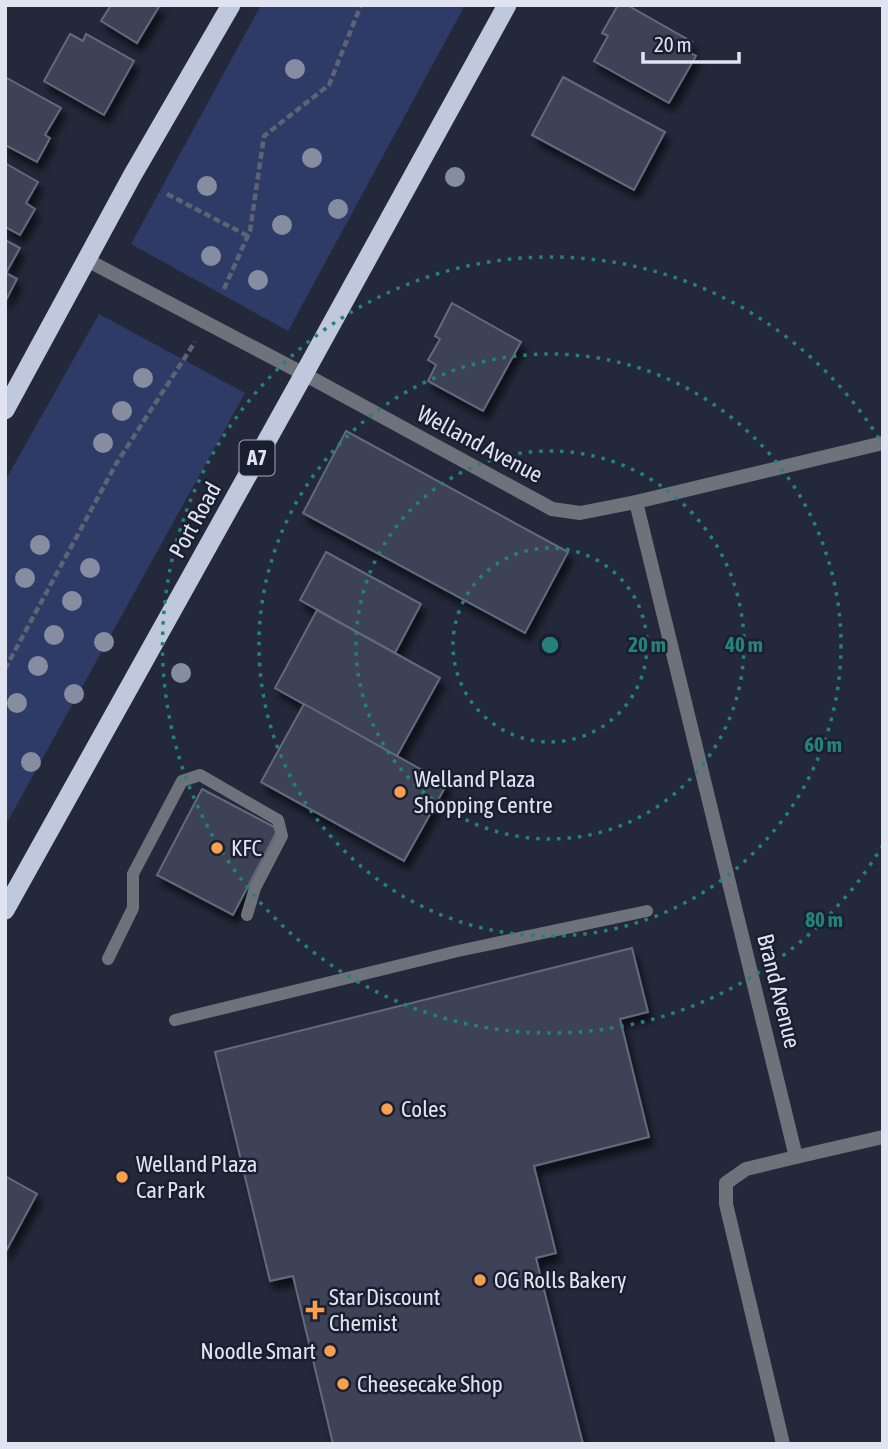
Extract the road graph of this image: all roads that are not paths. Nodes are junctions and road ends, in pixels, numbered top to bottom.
1 (231, 5) edge
2 (507, 5) edge
3 (86, 260) junction
4 (304, 374) junction
5 (5, 410) edge
6 (883, 443) edge
7 (636, 502) junction
8 (5, 910) edge
9 (647, 911) dead end
10 (247, 915) dead end
11 (108, 959) dead end
12 (175, 1020) dead end
13 (883, 1136) edge
14 (796, 1157) junction
15 (783, 1444) edge

1 - 3 highway
2 - 4 highway, Port Road / A7
3 - 4 street, Welland Avenue
3 - 5 highway
4 - 7 street, Welland Avenue
4 - 8 highway, Port Road / A7
6 - 7 street, Welland Avenue
7 - 14 street, Brand Avenue
9 - 12 lane
10 - 11 lane
13 - 14 street
14 - 15 street

